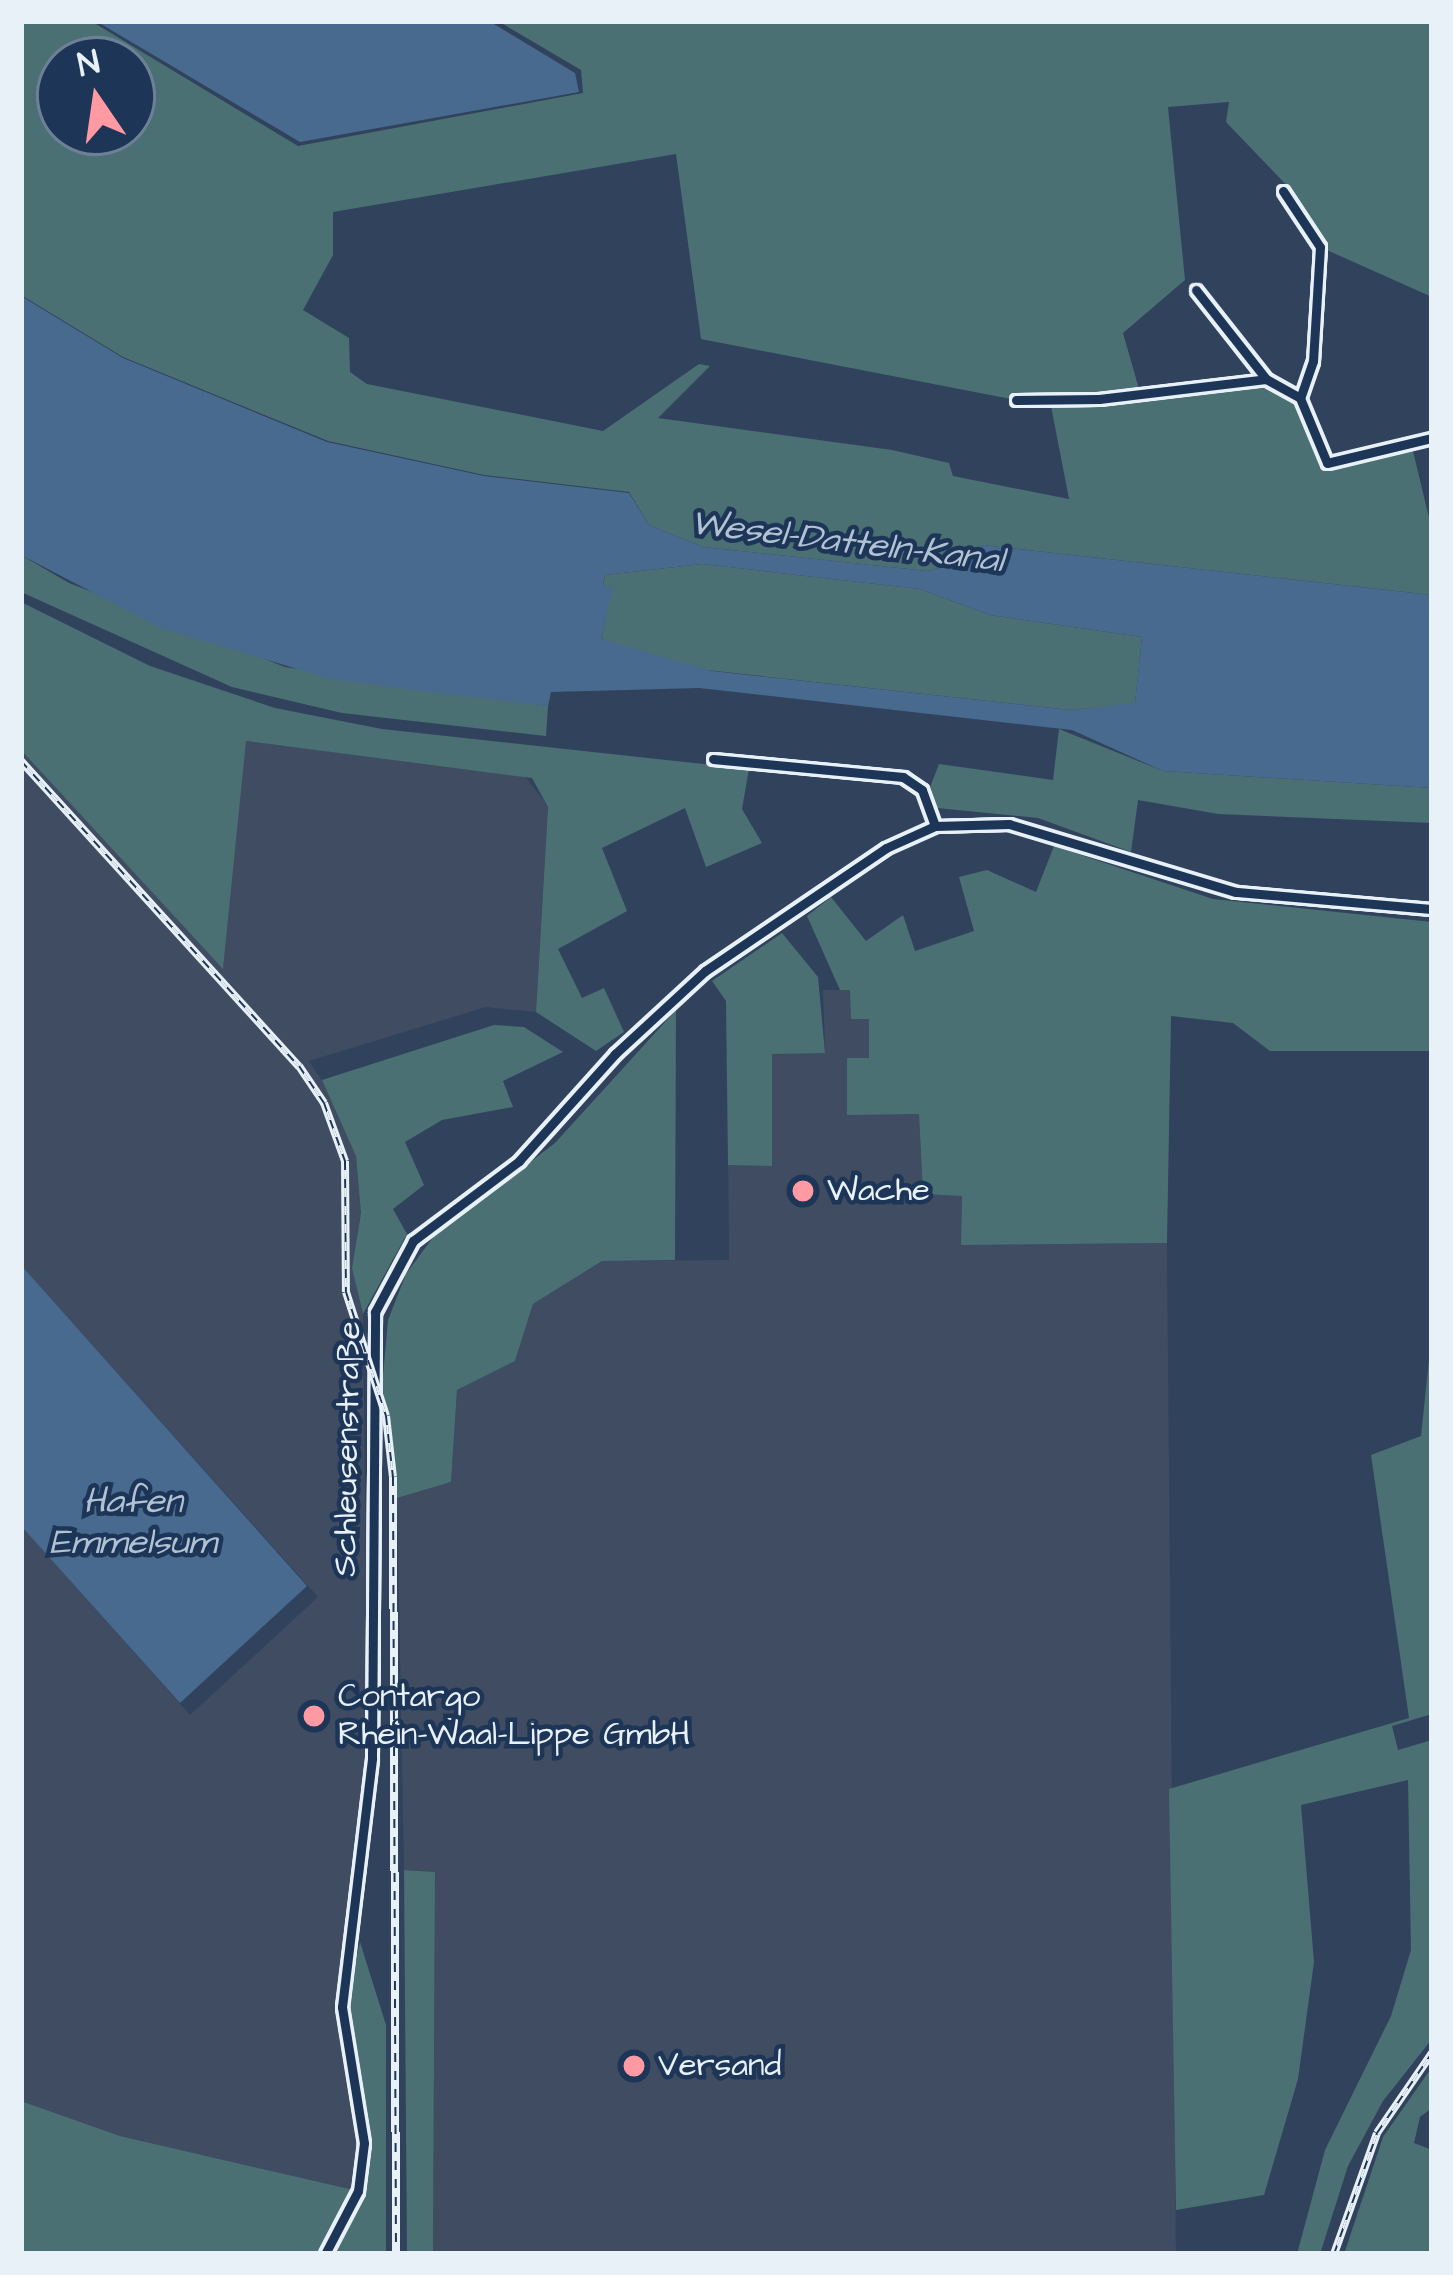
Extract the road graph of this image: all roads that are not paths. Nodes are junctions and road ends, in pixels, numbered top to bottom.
1 (1283, 191) dead end
2 (1196, 290) dead end
3 (1266, 379) junction
4 (1300, 398) junction
5 (1016, 400) dead end
6 (1432, 438) edge
7 (713, 759) dead end
8 (935, 826) junction
9 (1432, 909) edge
10 (325, 2254) edge

1 - 4 street
2 - 3 street
3 - 4 street
3 - 5 street
4 - 6 street
7 - 8 street
8 - 9 street, Schleusenstraße
8 - 10 street, Schleusenstraße

